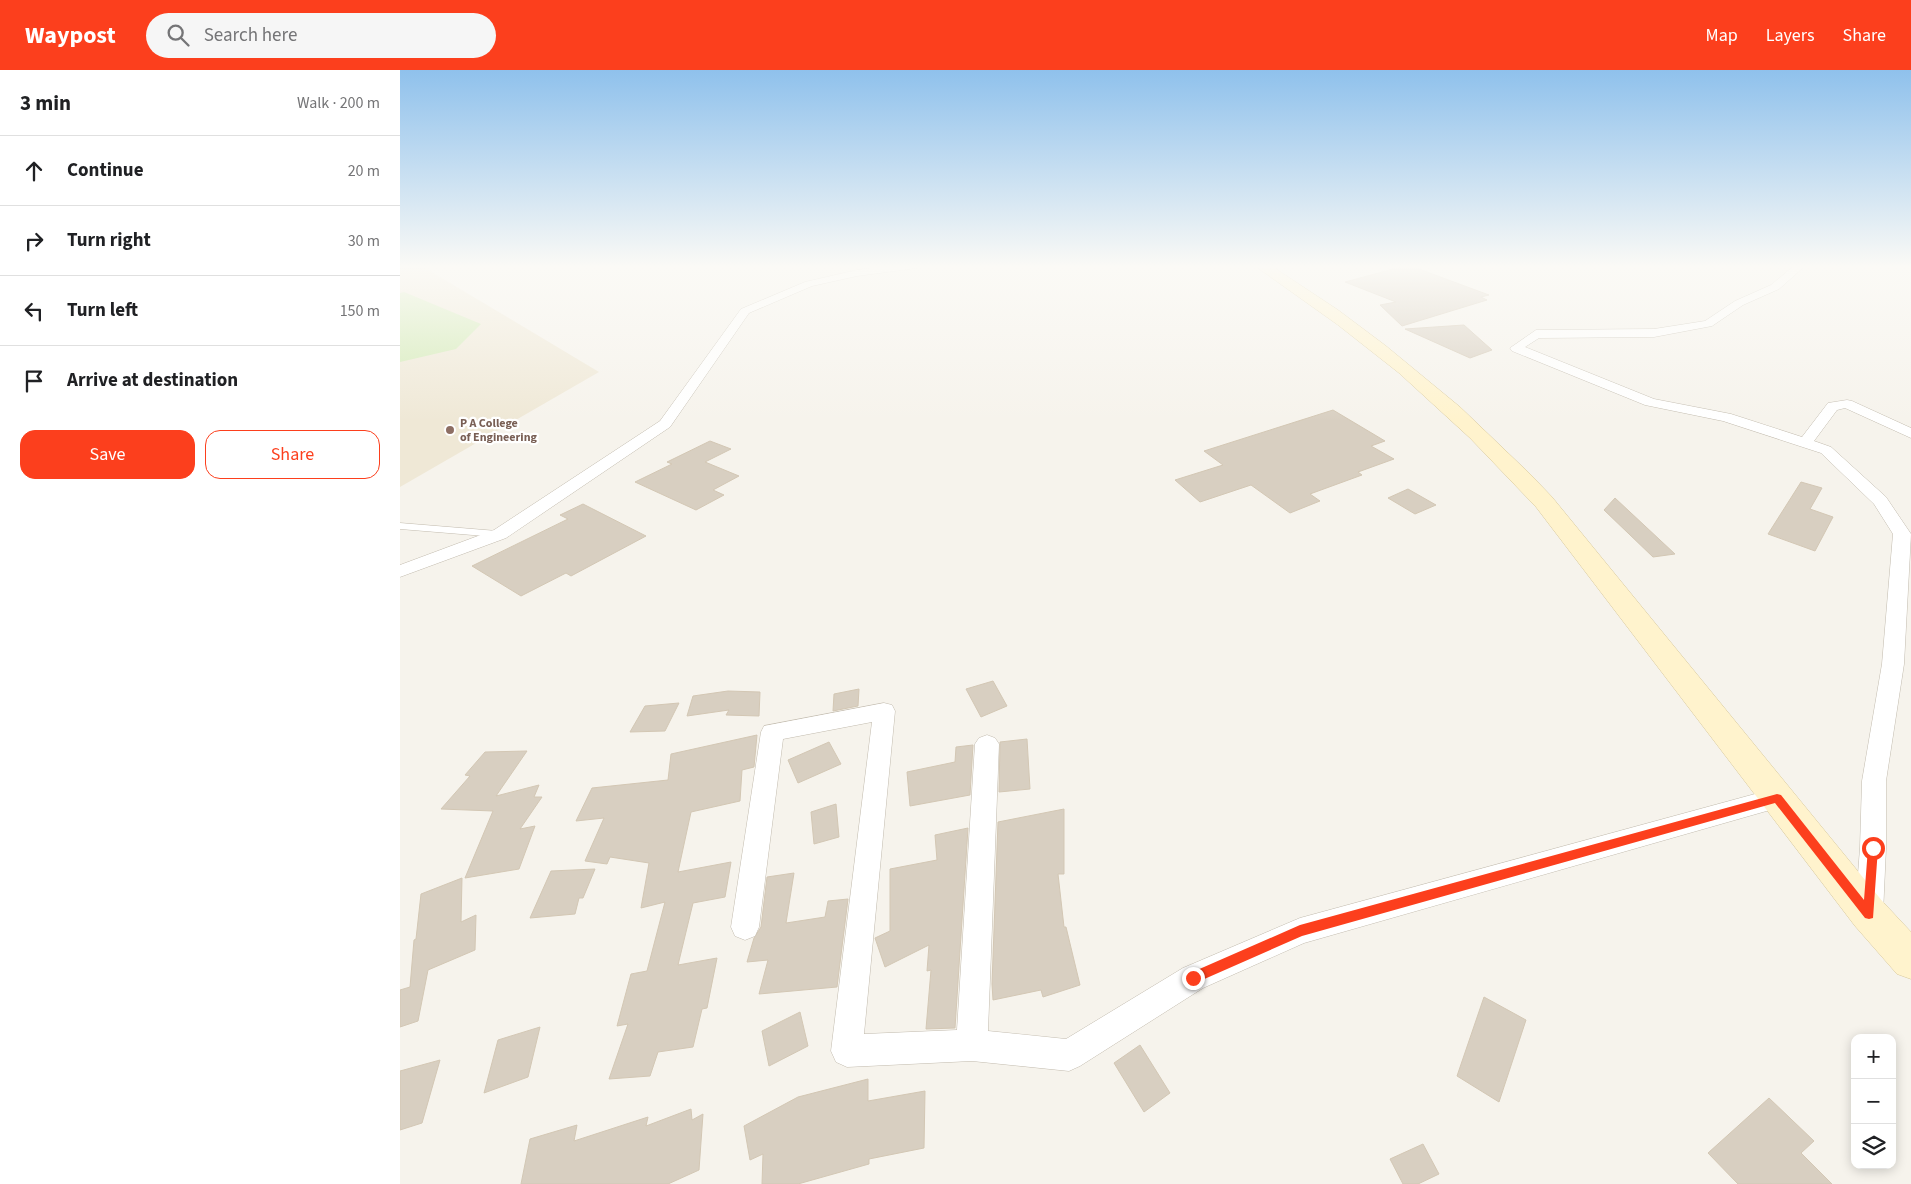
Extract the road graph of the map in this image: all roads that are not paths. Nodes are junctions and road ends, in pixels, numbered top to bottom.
1 (741, 317) edge
2 (1337, 317) edge
3 (1718, 317) edge
4 (1911, 434) edge
5 (1805, 443) junction
6 (400, 526) edge
7 (500, 534) junction
8 (400, 571) edge
9 (987, 744) dead end
10 (1777, 798) junction
11 (1869, 914) junction
12 (745, 927) dead end
13 (1911, 960) edge
14 (972, 1045) junction

1 - 7 street
2 - 10 main road
3 - 5 street
4 - 5 street
5 - 11 street
6 - 7 lane
7 - 8 street
9 - 14 street
10 - 11 main road
10 - 14 street
11 - 13 main road
12 - 14 street

